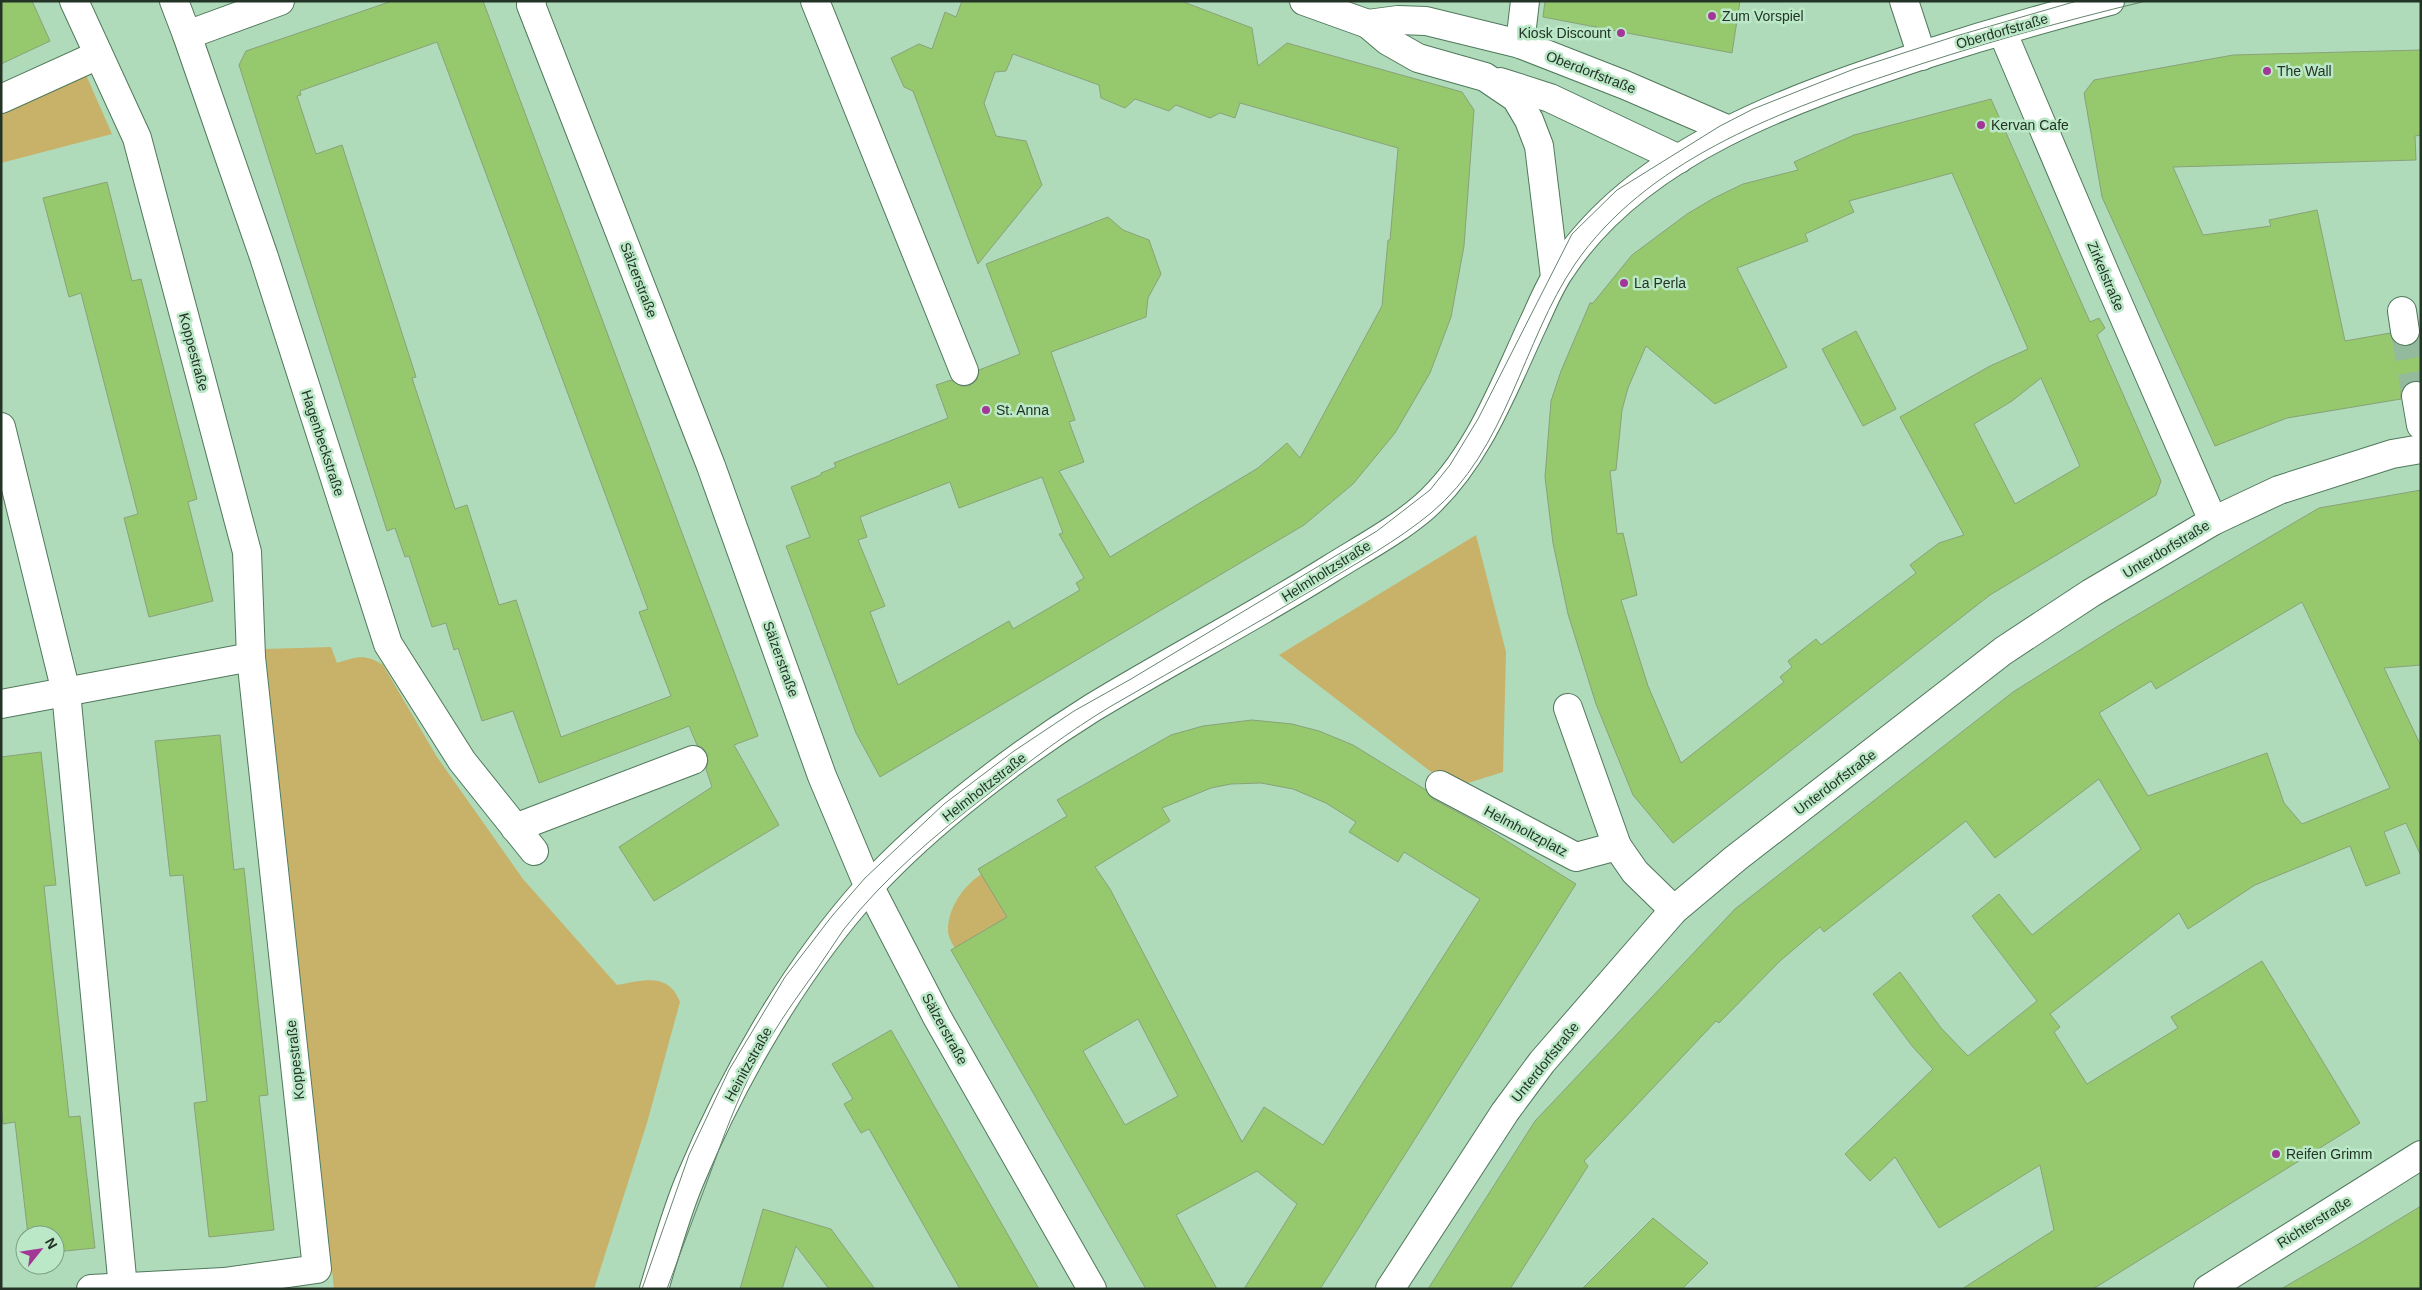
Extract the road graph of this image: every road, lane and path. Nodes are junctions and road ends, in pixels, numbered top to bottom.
1 (74, 1) edge
2 (174, 1) edge
3 (280, 1) edge
4 (532, 1) edge
5 (815, 1) edge
6 (1304, 1) edge
7 (1525, 1) edge
8 (1904, 1) edge
9 (2110, 1) edge
10 (1368, 24) junction
11 (2002, 30) junction
12 (187, 35) junction
13 (1520, 44) junction
14 (98, 55) junction
15 (1922, 56) junction
16 (1485, 77) junction
17 (1, 99) edge
18 (1729, 130) junction
19 (1679, 160) junction
20 (1555, 277) junction
21 (964, 371) dead end
22 (2416, 396) dead end
23 (2421, 425) edge
24 (1, 428) edge
25 (2421, 449) edge
26 (2213, 521) junction
27 (251, 657) junction
28 (66, 692) junction
29 (1, 704) edge
30 (1568, 708) dead end
31 (693, 760) dead end
32 (1440, 785) dead end
33 (515, 828) junction
34 (1617, 846) junction
35 (534, 852) dead end
36 (870, 887) junction
37 (1674, 910) junction
38 (2421, 1155) edge
39 (123, 1288) edge
40 (91, 1289) edge
41 (654, 1289) edge
42 (1092, 1289) edge
43 (1390, 1289) edge
44 (2208, 1289) edge

1 - 14 street, Koppestraße
2 - 12 street, Hagenbeckstraße
3 - 12 street
4 - 36 street, Sälzerstraße
5 - 21 street
6 - 10 street, Oberdorfstraße
7 - 13 street
8 - 15 street
9 - 11 street, Oberdorfstraße
10 - 13 street, Oberdorfstraße
10 - 16 street
11 - 15 street, Oberdorfstraße
11 - 26 street, Zirkelstraße
12 - 33 street, Hagenbeckstraße
13 - 18 street, Oberdorfstraße
14 - 17 street
14 - 27 street, Koppestraße
15 - 18 street, Oberdorfstraße
16 - 19 street
16 - 20 street
18 - 19 street, Oberdorfstraße
19 - 20 street, Helmholtzstraße
20 - 36 street, Helmholtzstraße
22 - 23 street
24 - 28 street
25 - 26 street, Unterdorfstraße
26 - 37 street, Unterdorfstraße
27 - 28 street
27 - 39 street, Koppestraße
28 - 29 street
28 - 39 street
30 - 34 street
31 - 33 street
32 - 34 street, Helmholtzplatz
33 - 35 street, Hagenbeckstraße
34 - 37 street
36 - 41 street, Heinitzstraße
36 - 42 street, Sälzerstraße
37 - 43 street, Unterdorfstraße
38 - 44 street, Richterstraße
39 - 40 street, Koppestraße

